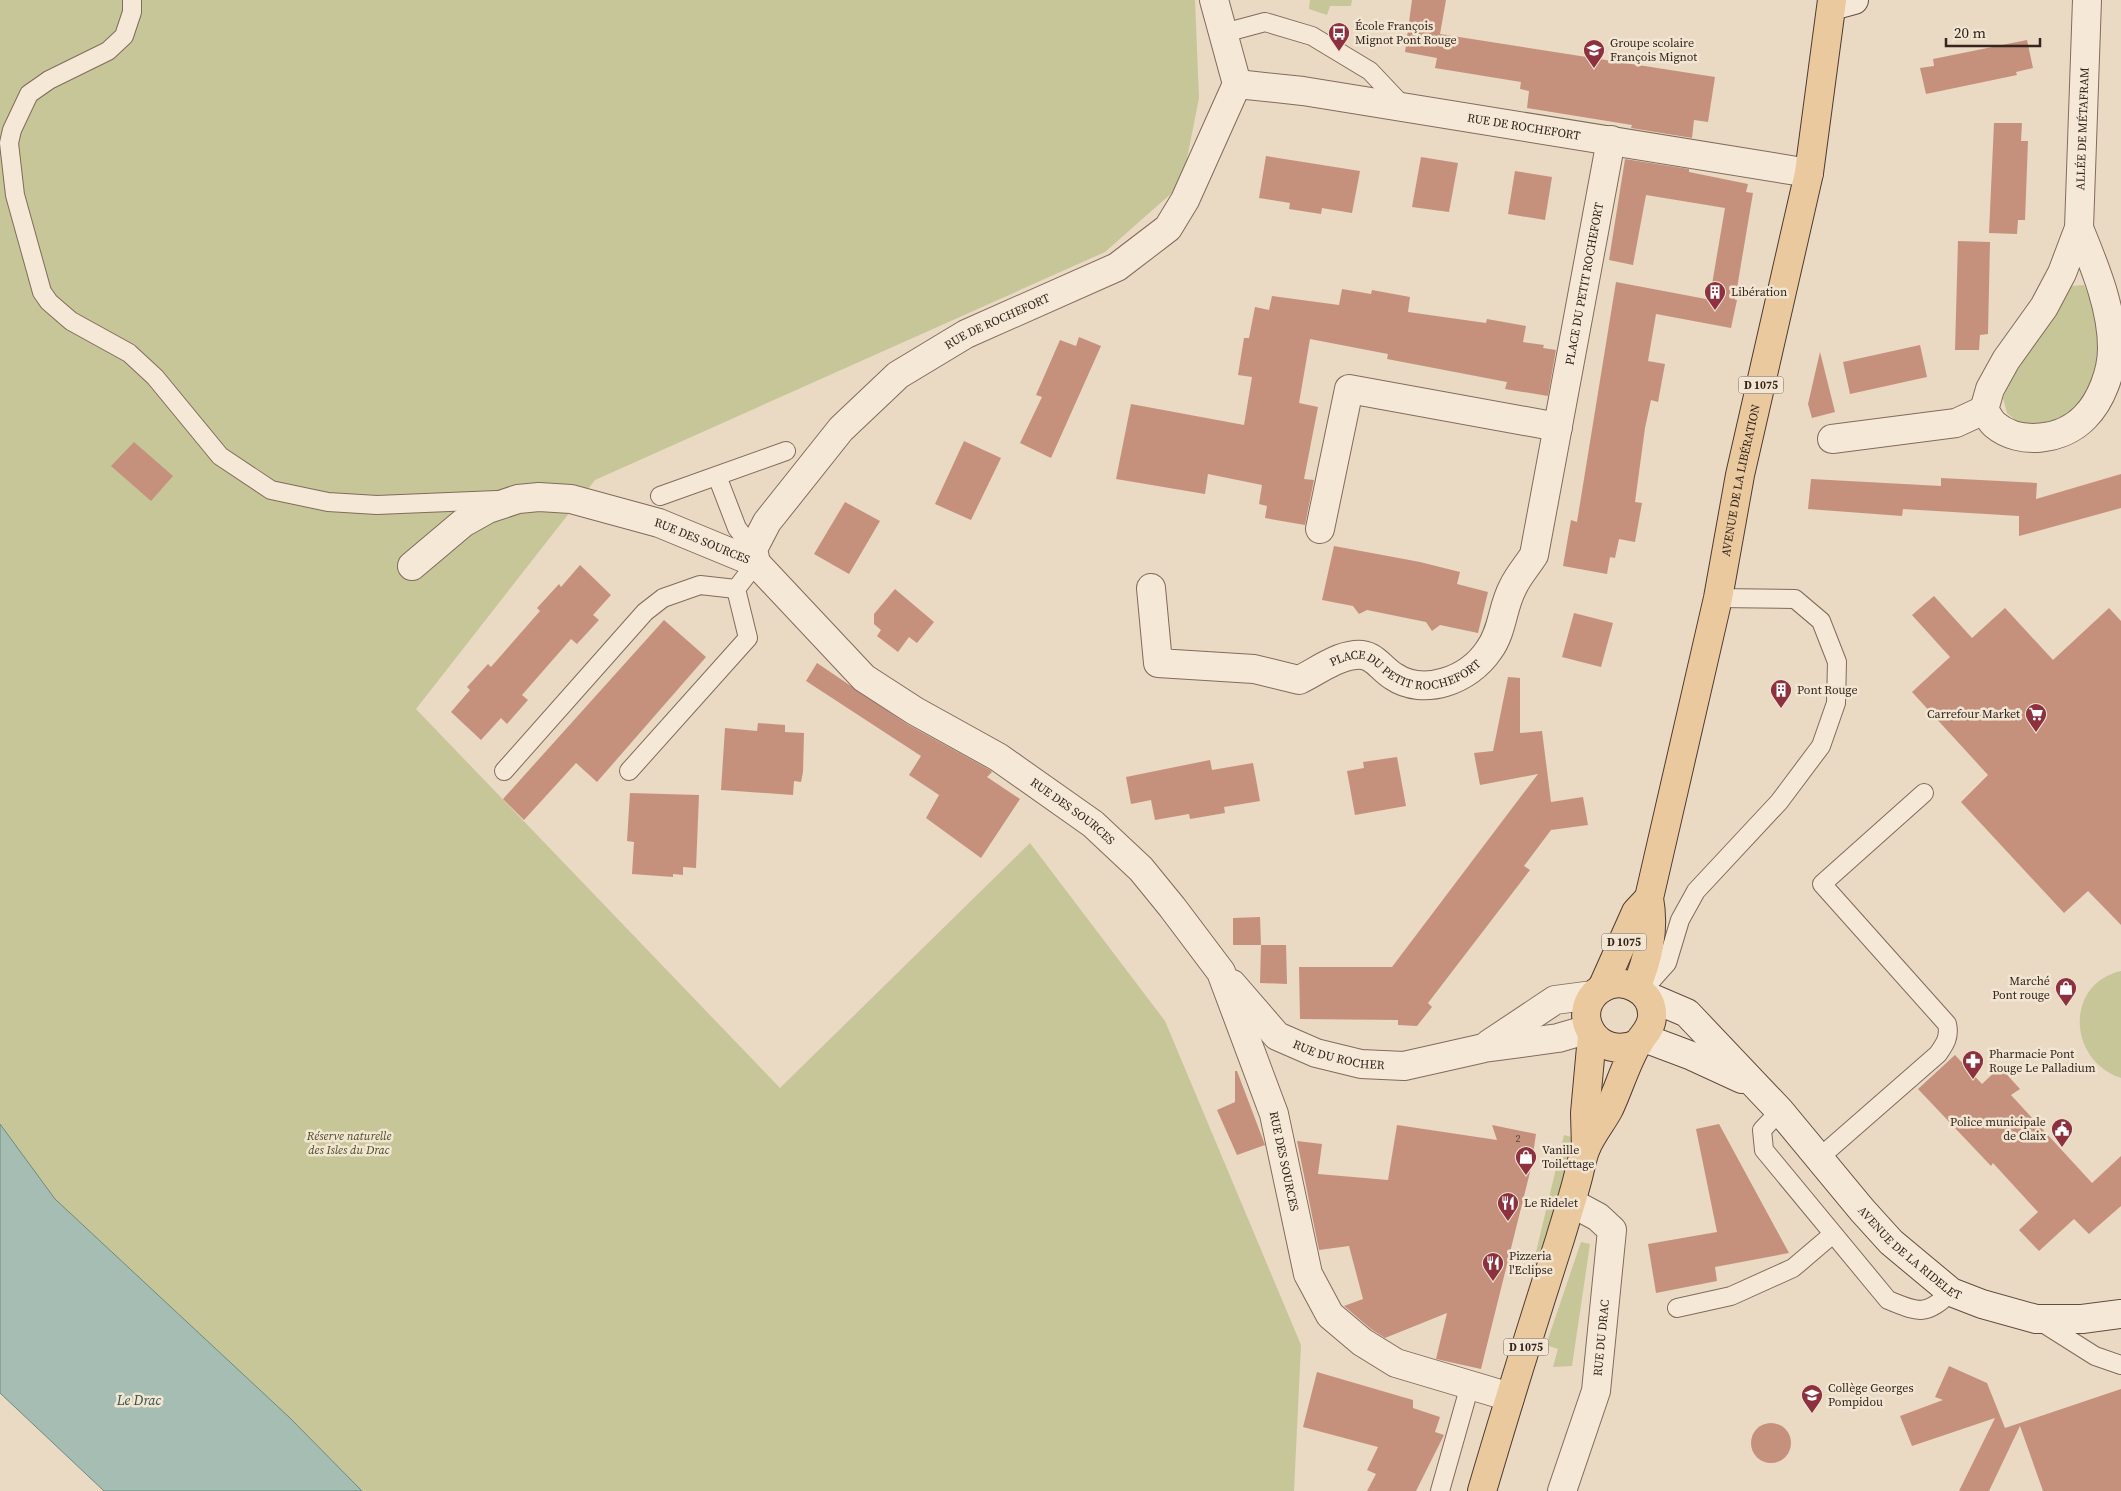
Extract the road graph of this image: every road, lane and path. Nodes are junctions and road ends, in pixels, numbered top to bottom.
1 (132, 0) edge
2 (1214, 0) edge
3 (2087, 0) edge
4 (1839, 2) edge
5 (1224, 33) junction
6 (1237, 84) junction
7 (1404, 108) junction
8 (1611, 140) junction
9 (1809, 173) junction
10 (2079, 228) junction
11 (1984, 410) junction
12 (1558, 426) junction
13 (1832, 439) dead end
14 (786, 451) dead end
15 (717, 476) junction
16 (660, 496) dead end
17 (518, 499) junction
18 (1320, 530) dead end
19 (755, 556) junction
20 (412, 566) dead end
21 (1151, 588) dead end
22 (736, 589) junction
23 (1718, 598) junction
24 (504, 772) dead end
25 (629, 772) dead end
26 (1924, 793) dead end
27 (1649, 898) junction
28 (1221, 972) junction
29 (1598, 992) junction
30 (1641, 992) junction
31 (1591, 1032) junction
32 (1641, 1040) junction
33 (1484, 1048) junction
34 (1752, 1084) junction
35 (1780, 1111) junction
36 (1586, 1148) junction
37 (1819, 1158) junction
38 (1572, 1203) junction
39 (1834, 1234) junction
40 (1950, 1292) junction
41 (1677, 1308) dead end
42 (2121, 1314) edge
43 (2036, 1319) junction
44 (2121, 1365) edge
45 (1470, 1385) junction
46 (1510, 1397) junction
47 (1440, 1491) edge
48 (1482, 1491) edge
49 (1562, 1491) edge

1 - 17 lane
2 - 5 street
3 - 10 street, ALLÉE DE MÉTAFRAM
4 - 9 main road, AVENUE DE LA LIBÉRATION / D 1075
5 - 6 street
5 - 7 lane
6 - 7 street, RUE DE ROCHEFORT
6 - 19 street, RUE DE ROCHEFORT
7 - 8 street, RUE DE ROCHEFORT
8 - 9 street, RUE DE ROCHEFORT
8 - 12 street, PLACE DU PETIT ROCHEFORT
9 - 23 main road, AVENUE DE LA LIBÉRATION / D 1075
10 - 11 street, ALLÉE DE MÉTAFRAM
10 - 11 street, ALLÉE DE MÉTAFRAM
11 - 13 street
12 - 18 street
12 - 21 street, PLACE DU PETIT ROCHEFORT
14 - 15 lane
15 - 16 lane
15 - 19 lane
17 - 19 street, RUE DES SOURCES
17 - 20 street, RUE DES SOURCES
19 - 22 lane
19 - 28 street, RUE DES SOURCES
22 - 24 lane
22 - 25 lane
23 - 27 main road, AVENUE DE LA LIBÉRATION / D 1075
23 - 30 lane
26 - 37 lane
27 - 29 main road, AVENUE DE LA LIBÉRATION / D 1075
27 - 30 main road, AVENUE DE LA LIBÉRATION / D 1075
28 - 33 street, RUE DU ROCHER
28 - 45 street, RUE DES SOURCES
29 - 30 main road
29 - 31 main road, AVENUE DE LA LIBÉRATION
29 - 33 street, RUE DU ROCHER
30 - 32 main road, AVENUE DE LA LIBÉRATION
30 - 34 street, AVENUE DE LA RIDELET
31 - 32 main road
31 - 33 street, RUE DU ROCHER
31 - 36 main road, AVENUE DE LA LIBÉRATION / D 1075
32 - 34 street, AVENUE DE LA RIDELET
32 - 36 main road, AVENUE DE LA LIBÉRATION / D 1075
34 - 35 street, AVENUE DE LA RIDELET
35 - 37 street, AVENUE DE LA RIDELET
35 - 39 lane
36 - 38 main road, AVENUE DE LA LIBÉRATION / D 1075
37 - 40 street, AVENUE DE LA RIDELET
38 - 46 main road, AVENUE DE LA LIBÉRATION / D 1075
38 - 49 street, RUE DU DRAC
39 - 40 lane
39 - 41 lane
40 - 43 street, AVENUE DE LA RIDELET
42 - 43 street, AVENUE DE LA RIDELET
43 - 44 lane
45 - 46 street, RUE DES SOURCES
45 - 47 lane
46 - 48 main road, AVENUE DE LA LIBÉRATION / D 1075

